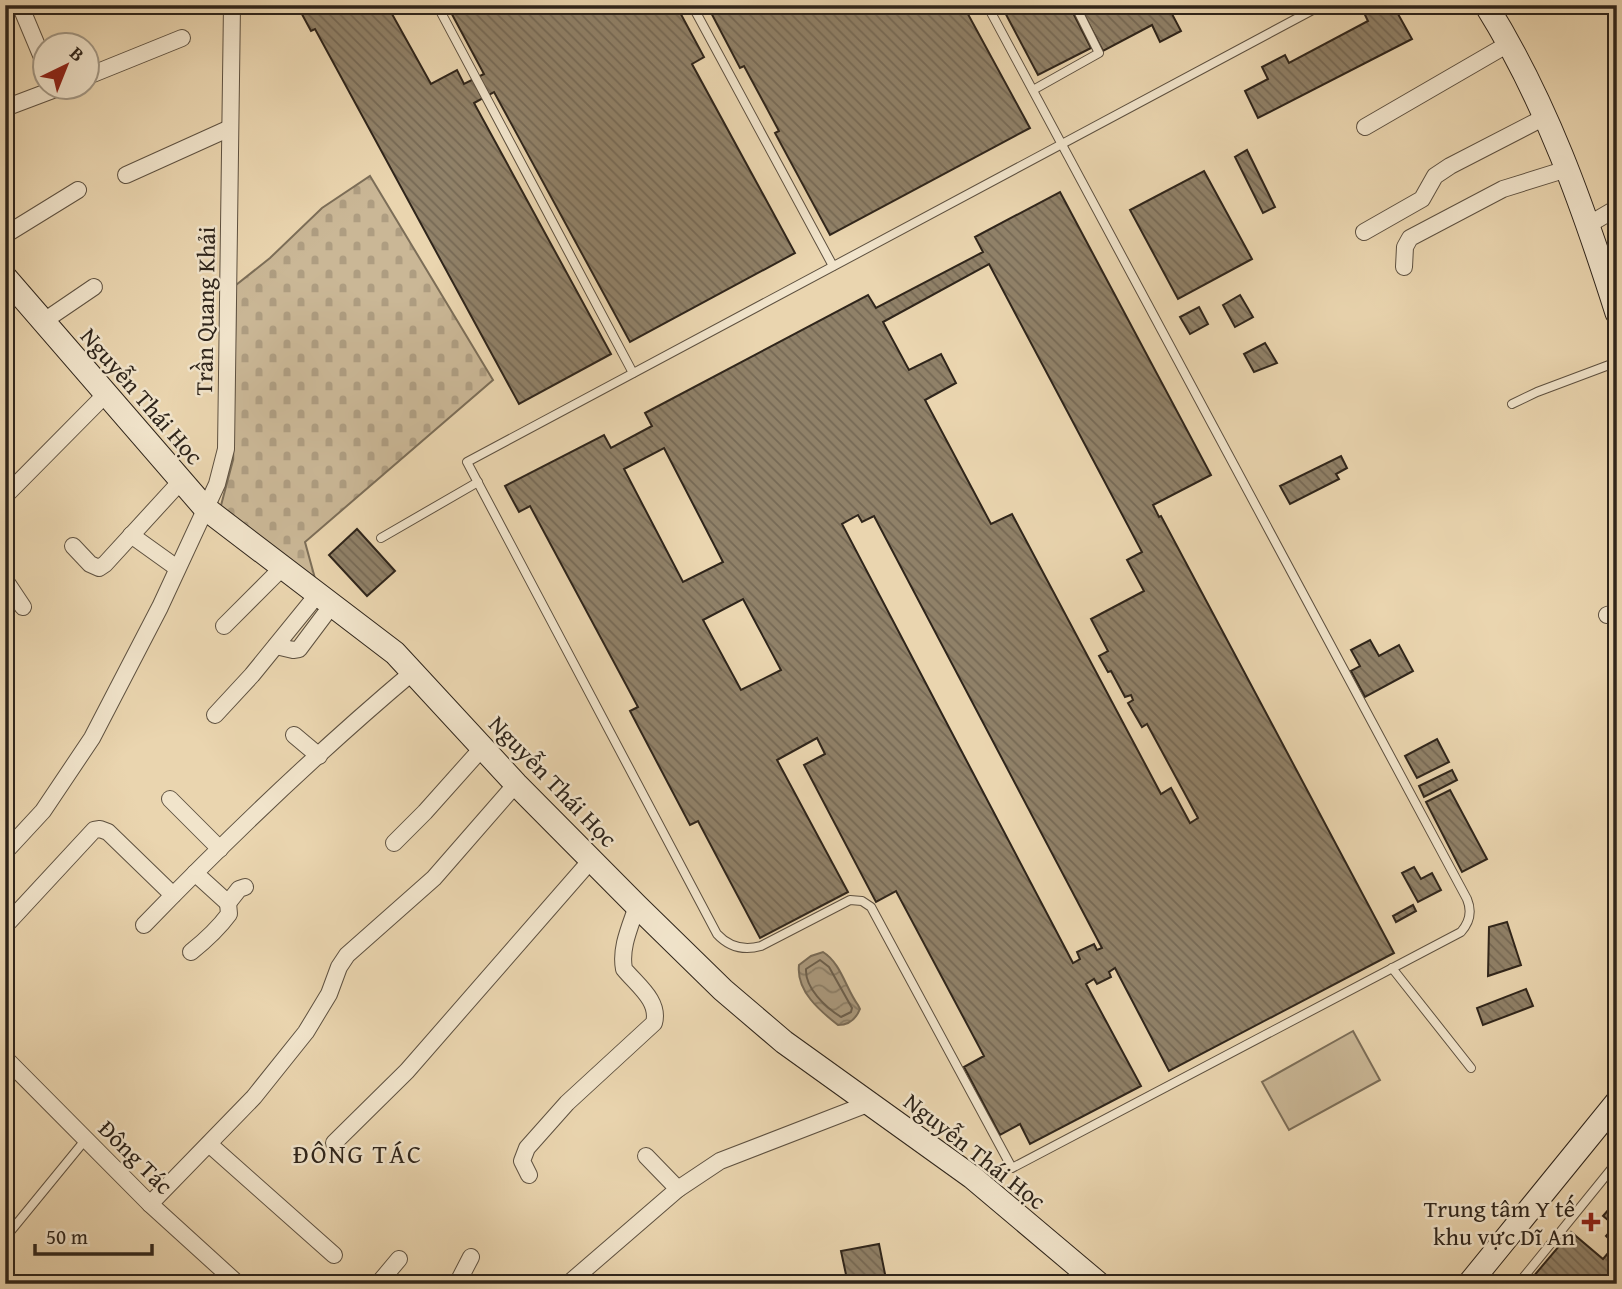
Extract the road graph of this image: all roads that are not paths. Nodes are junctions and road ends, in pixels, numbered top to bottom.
1 (20, 5) edge
2 (232, 5) edge
3 (438, 5) edge
4 (692, 5) edge
5 (988, 5) edge
6 (1074, 5) edge
7 (1322, 5) edge
8 (1486, 5) edge
9 (32, 34) edge
10 (182, 38) dead end
11 (1510, 43) junction
12 (102, 70) edge
13 (1034, 90) junction
14 (32, 97) edge
15 (5, 108) edge
16 (1545, 117) junction
17 (1365, 127) dead end
18 (230, 128) junction
19 (1063, 144) junction
20 (1567, 169) junction
21 (126, 175) dead end
22 (78, 190) dead end
23 (1617, 208) edge
24 (1588, 225) junction
25 (1364, 232) dead end
26 (5, 235) edge
27 (833, 267) junction
28 (1404, 267) dead end
29 (5, 277) edge
30 (94, 287) dead end
31 (1617, 313) edge
32 (44, 321) junction
33 (1617, 362) edge
34 (633, 373) junction
35 (106, 394) junction
36 (1512, 404) dead end
37 (5, 471) edge
38 (181, 481) junction
39 (478, 482) junction
40 (18, 484) junction
41 (5, 496) edge
42 (205, 508) junction
43 (131, 535) junction
44 (381, 538) dead end
45 (74, 546) dead end
46 (177, 568) junction
47 (282, 568) junction
48 (5, 580) edge
49 (325, 600) junction
50 (23, 607) dead end
51 (224, 626) dead end
52 (414, 671) junction
53 (215, 715) dead end
54 (294, 734) dead end
55 (483, 747) junction
56 (319, 756) junction
57 (516, 784) junction
58 (170, 799) dead end
59 (394, 843) dead end
60 (220, 849) junction
61 (5, 852) edge
62 (592, 859) junction
63 (195, 873) junction
64 (245, 887) dead end
65 (173, 895) junction
66 (228, 903) junction
67 (637, 906) junction
68 (144, 925) dead end
69 (5, 926) edge
70 (191, 951) dead end
71 (1392, 968) junction
72 (5, 1058) edge
73 (1471, 1068) dead end
74 (1617, 1102) edge
75 (870, 1103) junction
76 (86, 1139) junction
77 (334, 1143) dead end
78 (209, 1144) junction
79 (646, 1156) dead end
80 (1617, 1161) edge
81 (529, 1175) dead end
82 (678, 1189) junction
83 (150, 1204) junction
84 (7, 1232) edge
85 (334, 1255) dead end
86 (471, 1257) dead end
87 (399, 1259) dead end
88 (224, 1271) junction
89 (212, 1284) edge
90 (239, 1284) edge
91 (378, 1284) edge
92 (457, 1284) edge
93 (568, 1284) edge
94 (1099, 1284) edge
95 (1469, 1284) edge
96 (1518, 1284) edge

1 - 9 street
2 - 18 street, Trần Quang Khải
3 - 34 lane
4 - 27 lane
5 - 13 lane
6 - 13 lane
7 - 19 lane
8 - 11 street
10 - 12 street
11 - 16 street
11 - 17 street
13 - 19 lane
14 - 15 street
16 - 20 street
16 - 25 street
18 - 21 street
18 - 42 street, Trần Quang Khải
19 - 27 lane
19 - 71 lane
20 - 24 street
20 - 28 street
22 - 26 street
23 - 24 street
24 - 31 street
27 - 34 lane
29 - 32 street, Nguyễn Thái Học
30 - 32 street
32 - 35 street, Nguyễn Thái Học
33 - 36 lane
34 - 39 lane
35 - 38 street, Nguyễn Thái Học
35 - 40 street
37 - 40 street
38 - 42 street, Nguyễn Thái Học
38 - 43 street
39 - 44 lane
39 - 71 lane
40 - 41 street
42 - 46 street, Trần Quang Khải
42 - 47 street, Nguyễn Thái Học
43 - 45 street
43 - 46 street
46 - 61 street, Trần Quang Khải
47 - 49 street, Nguyễn Thái Học
47 - 51 street
48 - 50 street
49 - 52 street, Nguyễn Thái Học
49 - 53 street
52 - 55 street, Nguyễn Thái Học
52 - 56 street
54 - 56 street
55 - 57 street, Nguyễn Thái Học
55 - 59 street
56 - 60 street
57 - 62 street, Nguyễn Thái Học
57 - 78 street
58 - 60 street
60 - 63 street
62 - 67 street, Nguyễn Thái Học
62 - 77 street
63 - 65 street
63 - 66 street
64 - 66 street
65 - 68 street
65 - 69 street
66 - 70 street
67 - 75 street, Nguyễn Thái Học
67 - 81 street
71 - 73 lane
72 - 76 street, Đông Tác
74 - 95 street
75 - 82 street
75 - 94 street, Nguyễn Thái Học
76 - 83 street, Đông Tác
76 - 84 lane
78 - 83 street
78 - 85 street
79 - 82 street
80 - 96 lane
82 - 93 street
83 - 88 street, Đông Tác
86 - 92 street
87 - 91 street
88 - 89 street
88 - 90 street, Đông Tác

